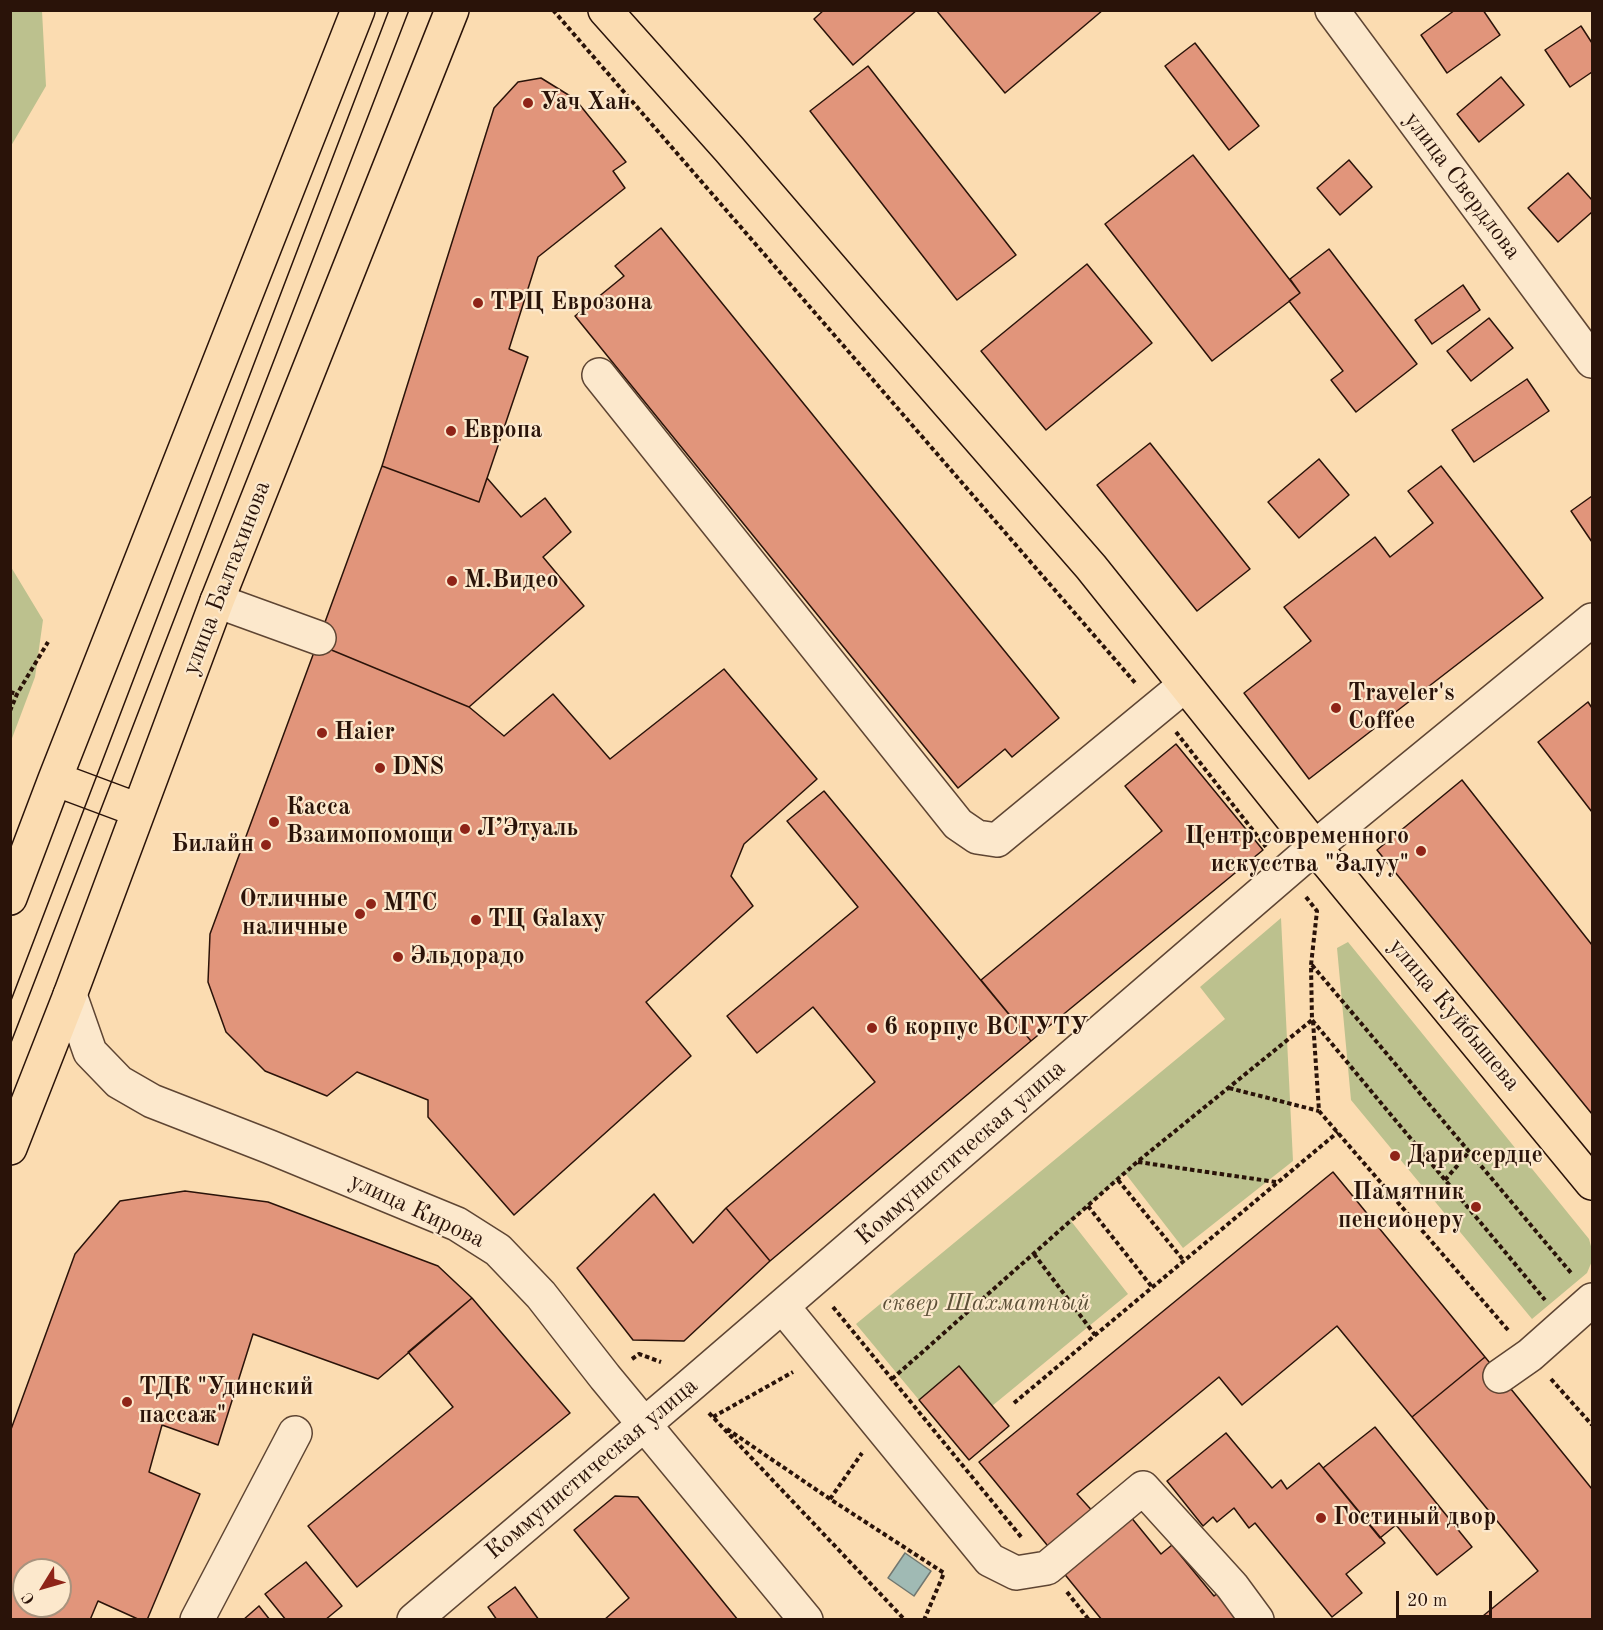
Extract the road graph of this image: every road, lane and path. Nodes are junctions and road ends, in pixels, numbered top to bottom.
1 (358, 10) edge
2 (452, 10) edge
3 (553, 10) edge
4 (605, 10) edge
5 (1332, 10) edge
6 (1593, 361) edge
7 (599, 375) dead end
8 (218, 601) junction
9 (1593, 620) edge
10 (319, 638) dead end
11 (48, 642) dead end
12 (1185, 685) junction
13 (10, 692) edge
14 (17, 694) junction
15 (1156, 708) junction
16 (10, 711) edge
17 (55, 779) junction
18 (138, 810) junction
19 (1315, 847) junction
20 (1286, 872) junction
21 (10, 898) edge
22 (1311, 965) junction
23 (70, 995) junction
24 (1312, 1020) junction
25 (1229, 1088) junction
26 (1319, 1111) junction
27 (1338, 1132) junction
28 (10, 1148) edge
29 (1469, 1152) junction
30 (1137, 1162) junction
31 (1118, 1180) junction
32 (1445, 1180) junction
33 (1277, 1183) junction
34 (1593, 1183) edge
35 (1088, 1206) junction
36 (1034, 1254) junction
37 (1184, 1261) junction
38 (1152, 1287) junction
39 (1585, 1291) edge
40 (783, 1306) junction
41 (833, 1307) dead end
42 (1564, 1323) junction
43 (1095, 1335) junction
44 (856, 1336) junction
45 (822, 1355) junction
46 (1530, 1355) junction
47 (1500, 1376) dead end
48 (892, 1379) junction
49 (1014, 1403) dead end
50 (705, 1408) dead end
51 (713, 1417) junction
52 (719, 1424) junction
53 (645, 1425) junction
54 (1593, 1425) edge
55 (295, 1432) dead end
56 (1047, 1568) junction
57 (197, 1620) edge
58 (414, 1620) edge
59 (806, 1620) edge
60 (904, 1620) edge
61 (924, 1620) edge
62 (1089, 1620) edge
63 (1257, 1620) edge

1 - 17 main road
2 - 8 main road, улица Балтахинова
3 - 15 path
4 - 12 main road, улица Куйбышева
5 - 6 street, улица Свердлова
7 - 15 street
8 - 10 street
8 - 18 main road, улица Балтахинова
9 - 19 street, Коммунистическая улица
11 - 14 path
12 - 15 street
12 - 19 main road, улица Куйбышева
13 - 14 path
14 - 16 path
15 - 20 path
17 - 18 main road
17 - 21 main road
18 - 23 main road, улица Балтахинова
19 - 20 street, Коммунистическая улица
19 - 34 main road, улица Куйбышева
20 - 22 path
20 - 40 street, Коммунистическая улица
22 - 24 path
22 - 29 path
23 - 28 main road, улица Балтахинова
23 - 53 street, улица Кирова
24 - 25 path
24 - 26 path
24 - 32 path
25 - 26 path
25 - 30 path
26 - 27 path
27 - 33 path
27 - 46 path
29 - 32 path
29 - 39 path
30 - 31 path
30 - 33 path
31 - 35 path
31 - 37 path
32 - 42 path
33 - 37 path
35 - 36 path
35 - 38 path
36 - 43 path
36 - 48 path
37 - 38 path
38 - 43 path
39 - 42 street
40 - 45 street
40 - 53 street, Коммунистическая улица
41 - 44 path
42 - 46 street
43 - 49 path
44 - 45 path
44 - 48 path
45 - 51 path
45 - 56 street
46 - 47 street
46 - 54 path
48 - 56 path
50 - 51 path
51 - 52 path
52 - 60 path
52 - 61 path
53 - 58 street, Коммунистическая улица
53 - 59 street, улица Кирова
55 - 57 street
56 - 62 path
56 - 63 street

